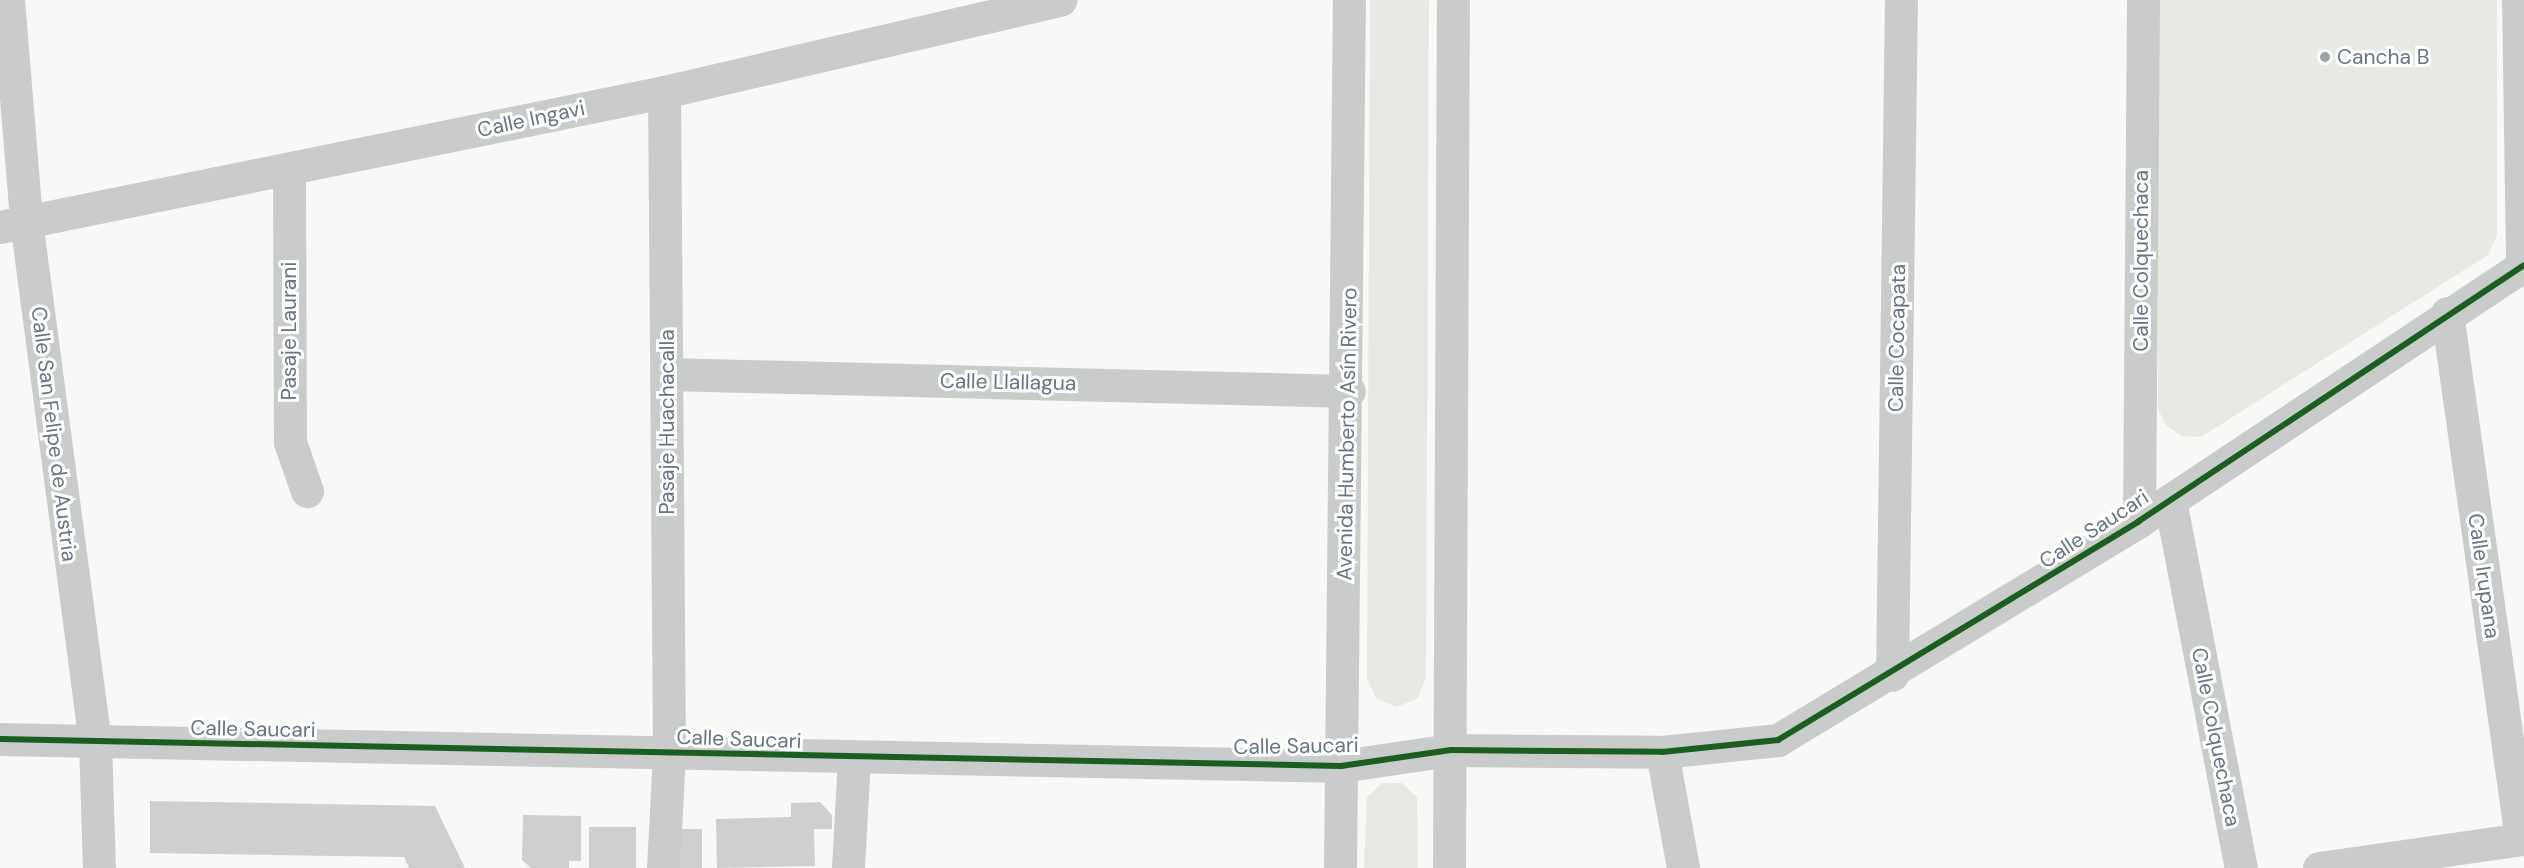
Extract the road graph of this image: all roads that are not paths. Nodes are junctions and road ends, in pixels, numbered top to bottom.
1 (8, 0) edge
2 (1060, 0) edge
3 (1349, 0) edge
4 (1453, 0) edge
5 (1901, 0) edge
6 (2143, 0) edge
7 (2518, 0) edge
8 (972, 10) edge
9 (664, 92) junction
10 (289, 169) junction
11 (13, 224) edge
12 (2523, 266) edge
13 (2447, 313) junction
14 (667, 374) junction
15 (1349, 391) junction
16 (307, 491) dead end
17 (2170, 500) junction
18 (2139, 521) junction
19 (1892, 675) junction
20 (0, 739) edge
21 (95, 742) junction
22 (1451, 750) junction
23 (1662, 752) junction
24 (669, 753) junction
25 (854, 759) junction
26 (1341, 766) junction
27 (2523, 839) edge
28 (99, 868) edge
29 (663, 868) edge
30 (848, 868) edge
31 (1340, 868) edge
32 (1449, 868) edge
33 (1683, 868) edge
34 (2241, 868) edge
35 (2319, 868) edge

1 - 11 street, Calle San Felipe de Austria
2 - 8 street, Calle Ingavi
3 - 15 street, Avenida Humberto Asín Rivero
4 - 22 street
5 - 19 street, Calle Cocapata
6 - 18 street, Calle Colquechaca
7 - 12 street
8 - 9 street, Calle Ingavi
9 - 10 street, Calle Ingavi
9 - 14 street, Pasaje Huachacalla
10 - 11 street, Calle Ingavi
10 - 16 street, Pasaje Laurani
11 - 21 street, Calle San Felipe de Austria
12 - 13 street, Calle Saucari
13 - 17 street, Calle Saucari
13 - 27 street, Calle Irupana
14 - 15 street, Calle Llallagua
14 - 24 street, Pasaje Huachacalla
15 - 26 street, Avenida Humberto Asín Rivero
17 - 18 street, Calle Saucari
17 - 34 street, Calle Colquechaca
18 - 19 street, Calle Saucari
19 - 23 street, Calle Saucari
20 - 21 street, Calle Saucari
21 - 24 street, Calle Saucari
21 - 28 street, Calle San Felipe de Austria
22 - 23 street, Calle Saucari
22 - 26 street, Calle Saucari
22 - 32 street
23 - 33 street
24 - 25 street, Calle Saucari
24 - 29 street, Pasaje Huachacalla
25 - 26 street, Calle Saucari
25 - 30 street
26 - 31 street, Avenida Humberto Asín Rivero
27 - 35 street

